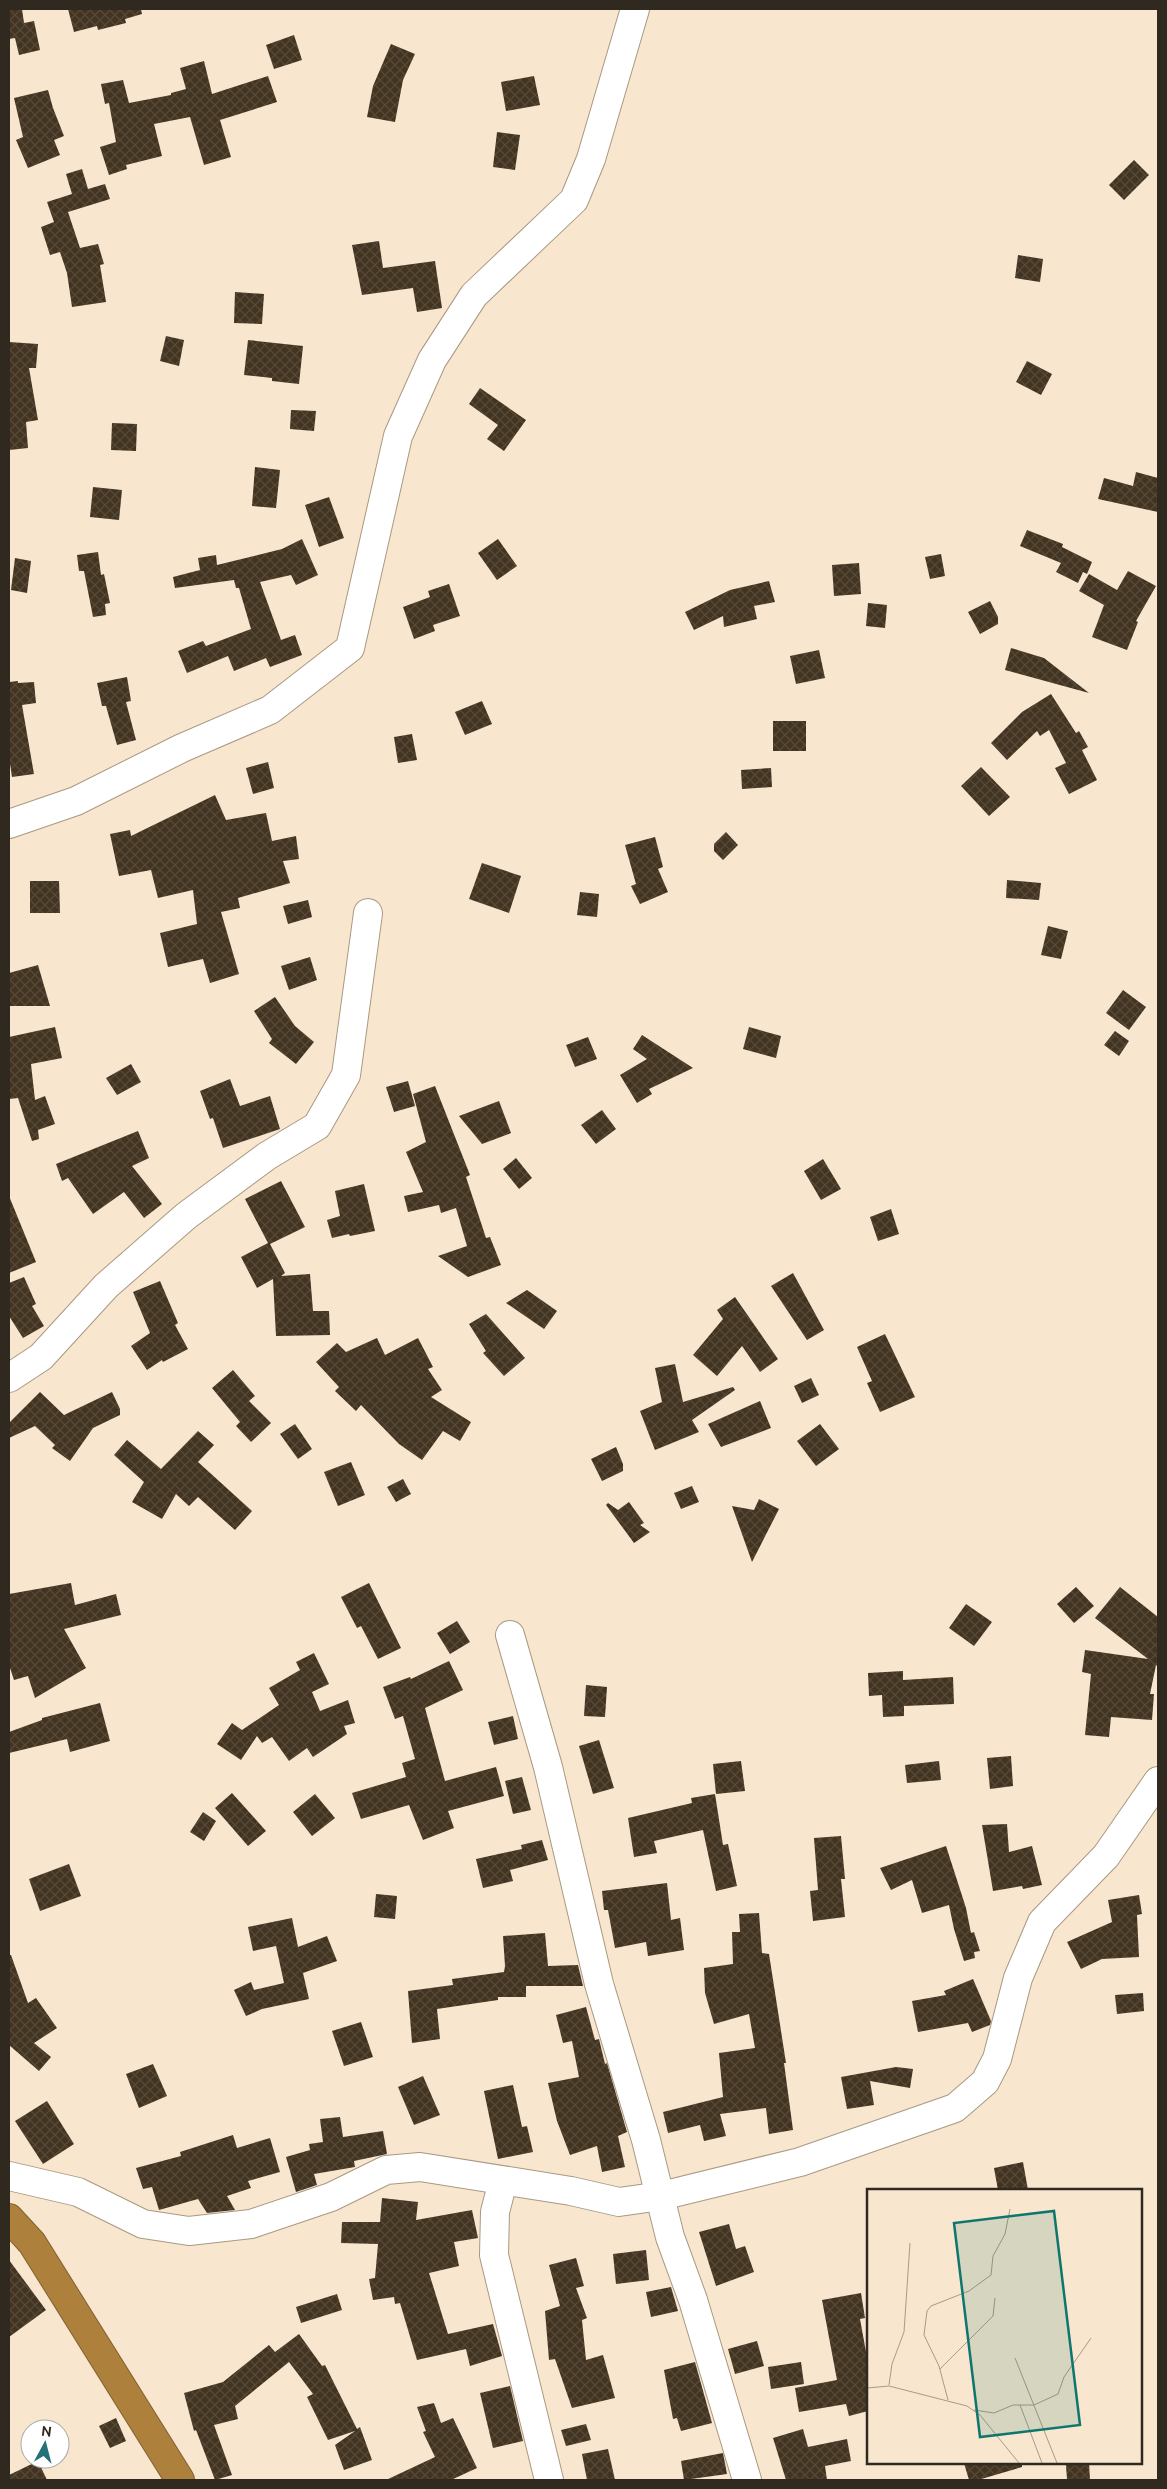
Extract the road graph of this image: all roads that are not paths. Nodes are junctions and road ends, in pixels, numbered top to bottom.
1 (635, 9) edge
2 (9, 824) edge
3 (368, 913) dead end
4 (9, 1378) edge
5 (510, 1635) dead end
6 (1158, 1781) edge
7 (9, 2176) edge
8 (503, 2181) junction
9 (661, 2196) junction
10 (9, 2218) edge
11 (180, 2480) edge
12 (549, 2480) edge
13 (747, 2480) edge

1 - 2 street
3 - 4 street
5 - 9 street
6 - 9 street
7 - 8 street
8 - 9 street
8 - 12 street
9 - 13 street
10 - 11 highway

